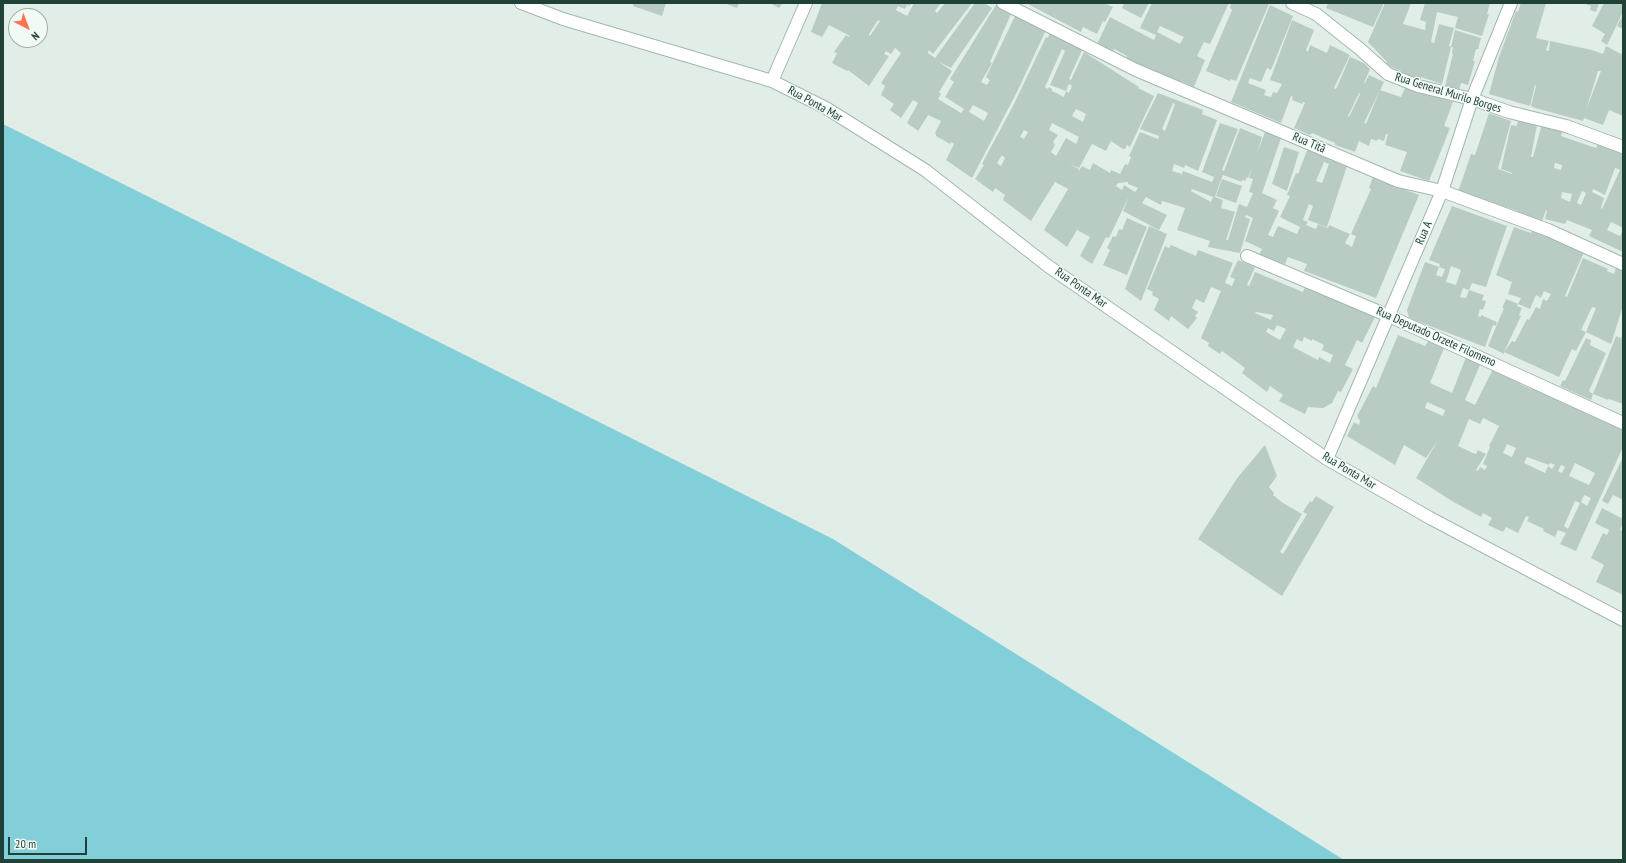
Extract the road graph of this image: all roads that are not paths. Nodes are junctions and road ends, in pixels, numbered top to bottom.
1 (521, 3) edge
2 (806, 3) edge
3 (1003, 3) edge
4 (1292, 3) edge
5 (1511, 3) edge
6 (772, 81) junction
7 (1472, 99) junction
8 (1623, 147) edge
9 (1442, 191) junction
10 (1247, 256) dead end
11 (1623, 264) edge
12 (1389, 316) junction
13 (1623, 423) edge
14 (1327, 459) junction
15 (1623, 620) edge

1 - 6 street, Rua Ponta Mar
2 - 6 street
3 - 9 street, Rua Titã
4 - 7 street, Rua General Murilo Borges
5 - 7 street, Rua A
6 - 14 street, Rua Ponta Mar
7 - 8 street, Rua General Murilo Borges
7 - 9 street, Rua A
9 - 11 street, Rua Titã
9 - 12 street, Rua A
10 - 12 street, Rua Deputado Orzete Filomeno
12 - 13 street, Rua Deputado Orzete Filomeno
12 - 14 street, Rua A
14 - 15 street, Rua Ponta Mar

